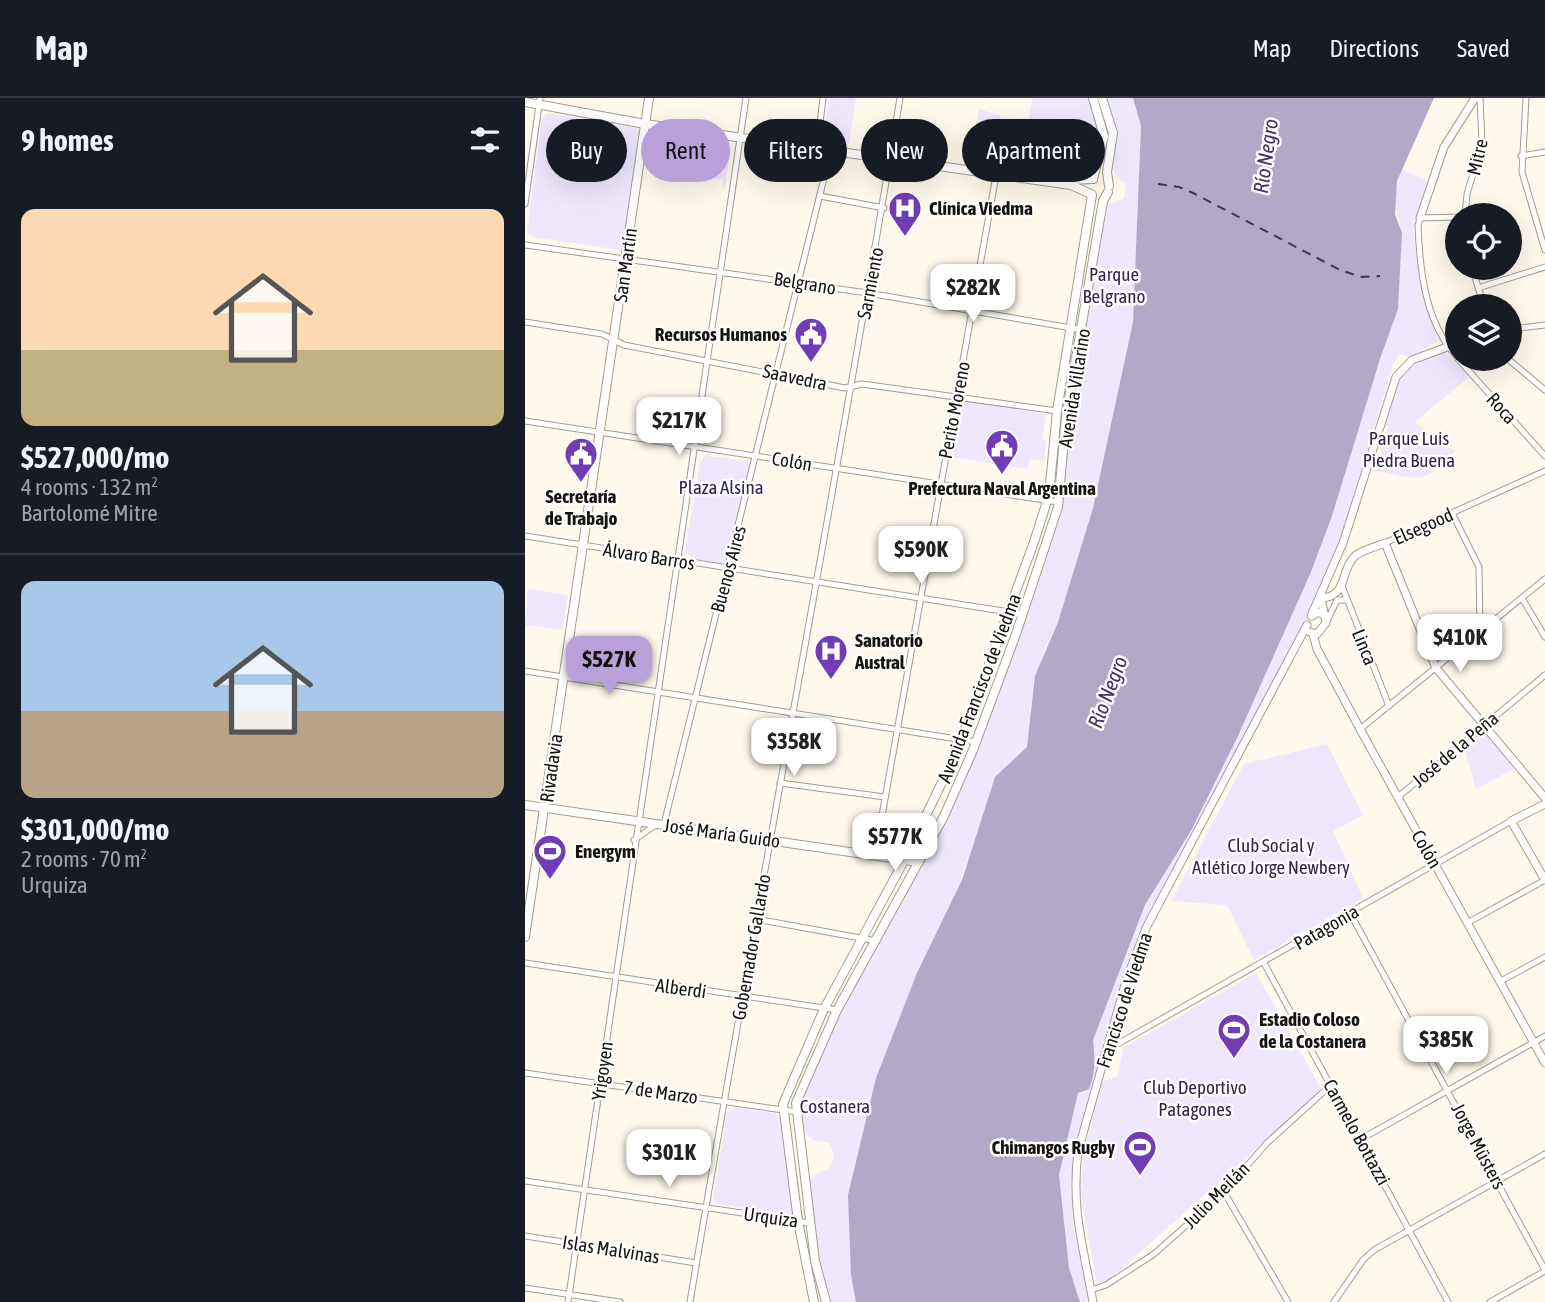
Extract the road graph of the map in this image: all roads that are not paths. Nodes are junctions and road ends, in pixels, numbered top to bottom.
1 (649, 98) edge
2 (746, 98) edge
3 (823, 98) edge
4 (900, 98) edge
5 (1093, 98) edge
6 (1102, 98) edge
7 (1475, 98) edge
8 (1480, 98) edge
9 (1526, 98) edge
10 (540, 101) edge
11 (525, 102) edge
12 (1469, 102) edge
13 (646, 119) edge
14 (820, 119) edge
15 (897, 119) edge
16 (1099, 119) edge
17 (641, 120) edge
18 (730, 134) edge
19 (740, 135) junction
20 (744, 136) edge
21 (1545, 152) edge
22 (641, 155) edge
23 (1521, 156) junction
24 (1105, 181) edge
25 (823, 182) edge
26 (888, 182) edge
27 (994, 182) edge
28 (1050, 182) edge
29 (1092, 182) edge
30 (1108, 189) junction
31 (1092, 195) junction
32 (820, 196) junction
33 (1466, 203) edge
34 (525, 204) edge
35 (884, 208) junction
36 (1445, 217) edge
37 (1420, 218) junction
38 (525, 245) edge
39 (1545, 249) edge
40 (626, 258) junction
41 (1545, 267) edge
42 (720, 271) junction
43 (1475, 280) edge
44 (799, 283) junction
45 (1478, 289) junction
46 (868, 293) junction
47 (1480, 294) edge
48 (973, 311) junction
49 (525, 322) edge
50 (1545, 325) edge
51 (1072, 328) junction
52 (1522, 328) edge
53 (1083, 330) junction
54 (614, 341) junction
55 (1445, 342) edge
56 (1445, 348) edge
57 (707, 359) junction
58 (1469, 371) edge
59 (1522, 371) edge
60 (777, 373) junction
61 (851, 387) junction
62 (1545, 390) edge
63 (956, 396) junction
64 (1057, 411) junction
65 (1067, 414) junction
66 (525, 421) edge
67 (600, 432) junction
68 (694, 447) junction
69 (756, 456) junction
70 (1545, 456) edge
71 (837, 468) junction
72 (1545, 471) edge
73 (939, 484) junction
74 (1047, 501) junction
75 (1058, 502) junction
76 (1452, 513) junction
77 (525, 536) edge
78 (1385, 543) junction
79 (582, 545) junction
80 (677, 561) junction
81 (728, 569) junction
82 (1545, 579) edge
83 (815, 583) junction
84 (1342, 586) junction
85 (1321, 598) junction
86 (1522, 598) junction
87 (919, 599) junction
88 (1346, 600) junction
89 (1009, 612) junction
90 (1022, 614) junction
91 (1311, 616) junction
92 (1326, 620) junction
93 (1307, 625) junction
94 (1480, 632) junction
95 (1312, 634) junction
96 (1545, 637) edge
97 (1296, 646) junction
98 (1436, 668) junction
99 (525, 671) edge
100 (1545, 675) edge
101 (563, 676) junction
102 (657, 690) junction
103 (696, 696) junction
104 (1389, 706) junction
105 (793, 712) junction
106 (1484, 724) junction
107 (897, 729) junction
108 (1360, 729) junction
109 (962, 740) junction
110 (976, 742) junction
111 (780, 783) junction
112 (885, 797) junction
113 (1398, 797) junction
114 (1545, 798) edge
115 (1545, 804) edge
116 (525, 805) edge
117 (545, 808) junction
118 (637, 820) junction
119 (1511, 821) junction
120 (661, 824) junction
121 (769, 839) junction
122 (634, 840) junction
123 (875, 855) junction
124 (905, 860) junction
125 (919, 862) junction
126 (1436, 864) junction
127 (1545, 880) edge
128 (1350, 913) junction
129 (756, 919) junction
130 (1469, 922) junction
131 (525, 937) edge
132 (864, 939) junction
133 (877, 942) junction
134 (1545, 957) edge
135 (525, 963) edge
136 (1264, 963) junction
137 (615, 979) junction
138 (1501, 981) junction
139 (742, 997) junction
140 (824, 1009) junction
141 (837, 1010) junction
142 (1545, 1036) edge
143 (1534, 1043) junction
144 (1107, 1050) junction
145 (1545, 1063) edge
146 (525, 1073) edge
147 (600, 1084) junction
148 (1331, 1086) junction
149 (1448, 1090) junction
150 (724, 1101) junction
151 (782, 1110) junction
152 (797, 1112) junction
153 (1361, 1139) junction
154 (1545, 1154) edge
155 (525, 1181) edge
156 (1497, 1181) junction
157 (584, 1190) junction
158 (1224, 1192) junction
159 (706, 1207) junction
160 (798, 1221) junction
161 (810, 1223) junction
162 (1409, 1228) junction
163 (525, 1236) edge
164 (576, 1244) junction
165 (697, 1263) junction
166 (1545, 1270) edge
167 (525, 1288) edge
168 (1091, 1290) junction
169 (569, 1294) junction
170 (568, 1302) edge
171 (621, 1302) edge
172 (690, 1302) edge
173 (814, 1302) edge
174 (826, 1302) edge
175 (1093, 1302) edge
176 (1288, 1302) edge
177 (1334, 1302) edge
178 (1448, 1302) edge
179 (1490, 1302) edge

1 - 13 main road, San Martín
2 - 19 street, Yrigoyen
3 - 14 street
4 - 15 street, Sarmiento
5 - 16 main road
6 - 30 main road, Avenida Villarino
7 - 12 street
8 - 33 street, Mitre
9 - 23 street
10 - 11 main road
10 - 17 main road
10 - 34 street
12 - 37 street
18 - 19 main road
19 - 20 main road
19 - 42 street, Yrigoyen
21 - 23 street
22 - 40 main road, San Martín
23 - 39 street
24 - 30 main road
25 - 32 street, Buenos Aires
26 - 35 street, Sarmiento
27 - 48 street, Perito Moreno
28 - 31 main road
29 - 31 main road
30 - 31 main road
30 - 53 main road, Avenida Villarino
31 - 51 main road, Avenida Villarino
32 - 35 street
32 - 44 street, Buenos Aires
35 - 46 street, Sarmiento
36 - 37 street
37 - 55 street
38 - 40 street, Belgrano
40 - 42 street, Belgrano
40 - 54 main road, San Martín
41 - 45 street
42 - 44 street, Belgrano
42 - 57 street, Yrigoyen
43 - 45 street
44 - 46 street, Belgrano
44 - 60 street, Buenos Aires
45 - 47 street
46 - 48 street, Belgrano
46 - 61 street, Sarmiento
48 - 51 street, Belgrano
48 - 63 street, Perito Moreno
49 - 54 street, Saavedra
50 - 52 street
51 - 53 street, Belgrano
51 - 64 main road, Avenida Villarino
53 - 65 main road, Avenida Villarino
54 - 57 street, Saavedra
54 - 67 main road, San Martín
56 - 85 street, Francisco de Viedma
57 - 60 street, Saavedra
57 - 68 street, Yrigoyen
58 - 70 street, Roca
59 - 62 street
60 - 61 street, Saavedra
60 - 69 street, Buenos Aires
61 - 63 street, Saavedra
61 - 71 street, Sarmiento
63 - 64 street, Saavedra
63 - 73 street, Perito Moreno
64 - 65 street, Saavedra
64 - 74 main road, Avenida Villarino
65 - 75 main road, Avenida Villarino
66 - 67 street, Colón
67 - 68 street, Colón
67 - 79 main road, Rivadavia
68 - 69 street, Colón
68 - 80 street, Yrigoyen
69 - 71 street, Colón
69 - 81 street, Buenos Aires
71 - 73 street, Colón
71 - 83 street, Gobernador Gallardo
72 - 76 street, Elsegood
73 - 74 street, Colón
73 - 87 street, Perito Moreno
74 - 75 street, Colón
74 - 89 main road, Avenida Francisco de Viedma
75 - 90 main road, Avenida Francisco de Viedma
76 - 78 street, Elsegood
76 - 94 street
77 - 79 street, Álvaro Barros
78 - 84 street, Elsegood
78 - 98 street
79 - 80 street, Álvaro Barros
79 - 101 main road, Rivadavia
80 - 81 street, Álvaro Barros
80 - 102 street, Yrigoyen
81 - 83 street, Álvaro Barros
81 - 103 street, Buenos Aires
82 - 86 street
83 - 87 street, Álvaro Barros
83 - 105 street, Gobernador Gallardo
84 - 85 street
84 - 88 street, Linca
85 - 91 street, Francisco de Viedma
85 - 92 street
86 - 94 street
86 - 96 street
87 - 89 street, Álvaro Barros
87 - 107 street, Perito Moreno
88 - 92 street
88 - 104 street, Linca
89 - 90 street, Álvaro Barros
89 - 109 main road, Avenida Francisco de Viedma
90 - 110 main road, Avenida Francisco de Viedma
91 - 92 street
91 - 93 street, Francisco de Viedma
92 - 95 street, Francisco de Viedma
93 - 95 street
93 - 97 street, Francisco de Viedma
94 - 98 street
95 - 97 street, Francisco de Viedma
95 - 108 street, Colón
97 - 144 street, Francisco de Viedma
98 - 104 street
98 - 106 street
99 - 101 street
100 - 106 street, José de la Peña
101 - 102 street
101 - 117 main road, Rivadavia
102 - 103 street
102 - 118 street, Yrigoyen
103 - 105 street
103 - 120 street, Buenos Aires
104 - 108 street
105 - 107 street
105 - 111 street, Gobernador Gallardo
106 - 113 street, José de la Peña
106 - 114 street
107 - 109 street
107 - 112 street, Perito Moreno
108 - 113 street, Colón
109 - 110 street
109 - 124 main road, Avenida Francisco de Viedma
110 - 125 main road, Avenida Francisco de Viedma
111 - 112 street
111 - 121 street, Gobernador Gallardo
112 - 123 street, Perito Moreno
113 - 126 street, Colón
115 - 119 street, Patagonia
116 - 117 main road, José María Guido
117 - 118 main road, José María Guido
117 - 131 main road, Rivadavia
118 - 120 main road, José María Guido
118 - 122 street, Yrigoyen
119 - 126 street, Patagonia
119 - 127 street
120 - 121 main road, José María Guido
120 - 122 street
121 - 123 main road, José María Guido
121 - 129 street, Gobernador Gallardo
122 - 137 street, Yrigoyen
123 - 124 main road, José María Guido
124 - 125 main road, José María Guido
124 - 132 main road, Avenida Francisco de Viedma
125 - 133 main road, Avenida Francisco de Viedma
126 - 128 street, Patagonia
126 - 130 street, Colón
127 - 130 street
128 - 136 street, Patagonia
128 - 149 street, Jorge Müsters
129 - 132 street
129 - 139 street, Gobernador Gallardo
130 - 138 street, Colón
132 - 133 street
132 - 140 main road, Avenida Francisco de Viedma
133 - 141 main road, Avenida Francisco de Viedma
134 - 138 street
135 - 137 street, Alberdi
136 - 144 street, Patagonia
136 - 148 street, Carmelo Bottazzi
137 - 139 street, Alberdi
137 - 147 street, Yrigoyen
138 - 143 street, Colón
139 - 140 street, Alberdi
139 - 150 street, Gobernador Gallardo
140 - 141 street, Alberdi
140 - 151 main road, Avenida Francisco de Viedma
141 - 152 main road, Avenida Francisco de Viedma
142 - 143 street
143 - 145 street, Colón
143 - 149 street
144 - 168 street, Francisco de Viedma
146 - 147 street, 7 de Marzo
147 - 150 street, 7 de Marzo
147 - 157 street, Yrigoyen
148 - 153 street, Carmelo Bottazzi
148 - 158 street, Julio Meilán
149 - 153 street
149 - 156 street, Jorge Müsters
150 - 151 street, 7 de Marzo
150 - 159 street, Gobernador Gallardo
151 - 152 street, 7 de Marzo
151 - 160 main road
152 - 161 main road, Avenida Francisco de Viedma
153 - 162 street, Carmelo Bottazzi
154 - 156 street
155 - 157 street, Urquiza
156 - 162 street
156 - 166 street, Jorge Müsters
157 - 159 street, Urquiza
157 - 164 street, Yrigoyen
158 - 168 street, Julio Meilán
158 - 176 street
159 - 160 street, Urquiza
159 - 165 street, Gobernador Gallardo
160 - 161 street, Urquiza
160 - 173 main road
161 - 174 main road, Avenida Francisco de Viedma
162 - 177 street
162 - 178 street, Carmelo Bottazzi
163 - 164 street, Islas Malvinas
164 - 165 street, Islas Malvinas
164 - 169 street, Yrigoyen
165 - 172 street, Gobernador Gallardo
166 - 179 street
167 - 169 street
168 - 175 street, Francisco de Viedma
169 - 170 street, Yrigoyen
169 - 171 street

